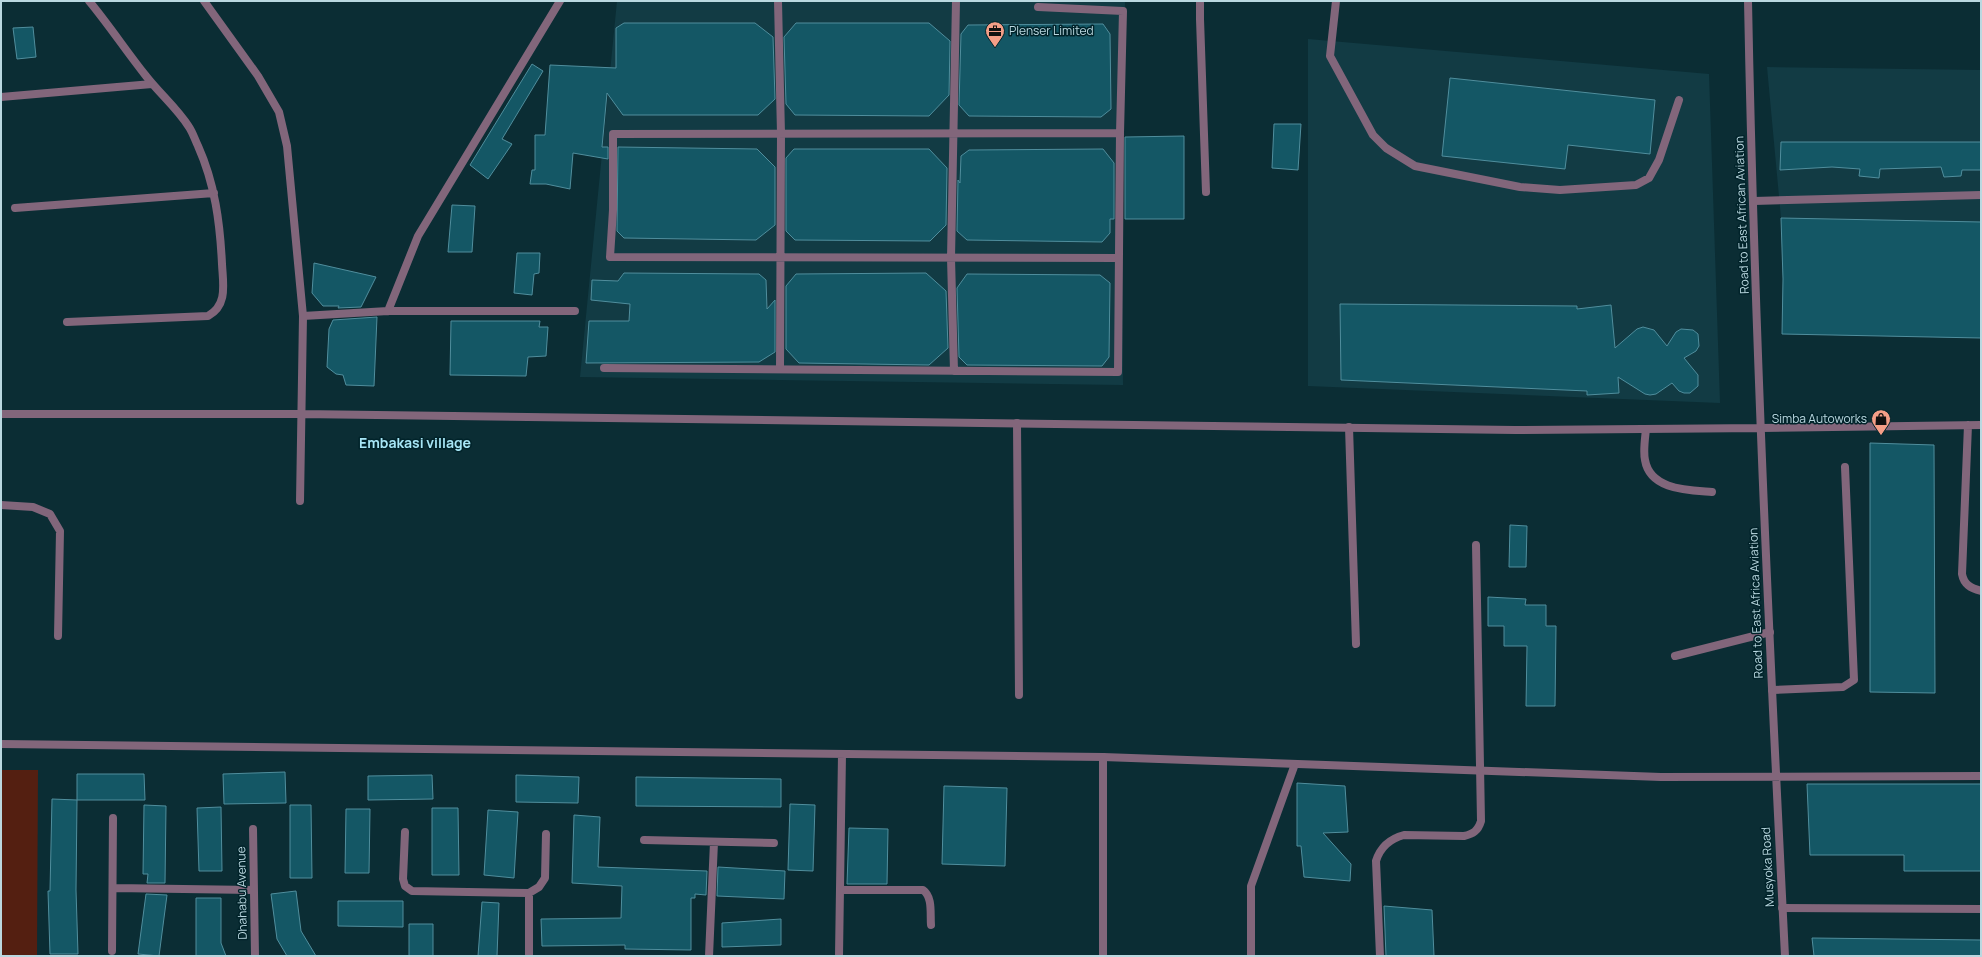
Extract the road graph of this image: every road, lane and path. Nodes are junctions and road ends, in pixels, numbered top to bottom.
1 (89, 1) edge
2 (204, 1) edge
3 (560, 1) edge
4 (778, 1) edge
5 (956, 1) edge
6 (1200, 1) edge
7 (1336, 1) edge
8 (1748, 1) edge
9 (1038, 8) dead end
10 (152, 84) junction
11 (1, 97) edge
12 (1679, 100) dead end
13 (1120, 133) junction
14 (781, 134) junction
15 (953, 134) junction
16 (1206, 192) dead end
17 (214, 193) junction
18 (1981, 195) edge
19 (1754, 201) junction
20 (15, 208) dead end
21 (780, 258) junction
22 (951, 258) junction
23 (1119, 258) junction
24 (388, 311) junction
25 (575, 311) dead end
26 (303, 316) junction
27 (67, 322) dead end
28 (604, 368) dead end
29 (780, 368) junction
30 (954, 371) junction
31 (1, 414) edge
32 (301, 414) junction
33 (1017, 424) junction
34 (1968, 425) junction
35 (1981, 425) edge
36 (1349, 427) junction
37 (1761, 428) junction
38 (1646, 429) junction
39 (1845, 467) dead end
40 (1712, 492) dead end
41 (300, 501) dead end
42 (1, 505) edge
43 (1476, 545) dead end
44 (1981, 591) edge
45 (1770, 632) junction
46 (58, 636) dead end
47 (1356, 644) dead end
48 (1675, 656) dead end
49 (1772, 690) junction
50 (1019, 695) dead end
51 (1, 744) edge
52 (842, 754) junction
53 (1102, 757) junction
54 (1295, 764) junction
55 (1481, 771) junction
56 (1776, 776) junction
57 (1981, 776) edge
58 (114, 818) dead end
59 (253, 829) dead end
60 (405, 832) dead end
61 (546, 834) dead end
62 (644, 840) dead end
63 (714, 842) junction
64 (774, 843) dead end
65 (114, 888) junction
66 (253, 890) junction
67 (840, 890) junction
68 (529, 893) junction
69 (1782, 908) junction
70 (1981, 909) edge
71 (931, 925) dead end
72 (112, 951) dead end
73 (255, 956) edge
74 (529, 956) edge
75 (708, 956) edge
76 (839, 956) edge
77 (1103, 956) edge
78 (1251, 956) edge
79 (1380, 956) edge
80 (1785, 956) edge

1 - 10 street
2 - 26 street
3 - 24 street
4 - 14 street
5 - 15 street
6 - 16 street
7 - 12 street
8 - 19 street, Road to East African Aviation
9 - 13 street
10 - 11 street
10 - 17 street
13 - 15 street
13 - 23 street
14 - 15 street
14 - 21 street
14 - 21 street
15 - 22 street
17 - 20 street
17 - 27 street
18 - 19 street
19 - 37 street, Road to East African Aviation
21 - 22 street
21 - 29 street
22 - 23 street
22 - 30 street
23 - 30 street
24 - 25 street
24 - 26 street
26 - 32 street
28 - 29 street
29 - 30 street
31 - 32 street
32 - 33 street
32 - 41 street
33 - 36 street
33 - 50 street
34 - 35 street
34 - 37 street
34 - 44 street
36 - 38 street
36 - 47 street
37 - 38 street
37 - 45 street, Road to East Africa Aviation
38 - 40 street
39 - 49 street
42 - 46 street
43 - 55 street
45 - 48 street
45 - 49 street, Road to East Africa Aviation
49 - 56 street, Road to East Africa Aviation
51 - 52 street
52 - 53 street
52 - 67 street
53 - 54 street
53 - 77 street
54 - 55 street
54 - 78 street
55 - 56 street
55 - 79 street
56 - 57 street
56 - 69 street, Musyoka Road
58 - 65 street
59 - 66 street, Dhahabu Avenue
60 - 68 street
61 - 68 street
62 - 63 street
63 - 64 street
63 - 75 street
65 - 66 street
65 - 72 street
66 - 73 street, Dhahabu Avenue
67 - 71 street
67 - 76 street
68 - 74 street
69 - 70 street
69 - 80 street, Musyoka Road

